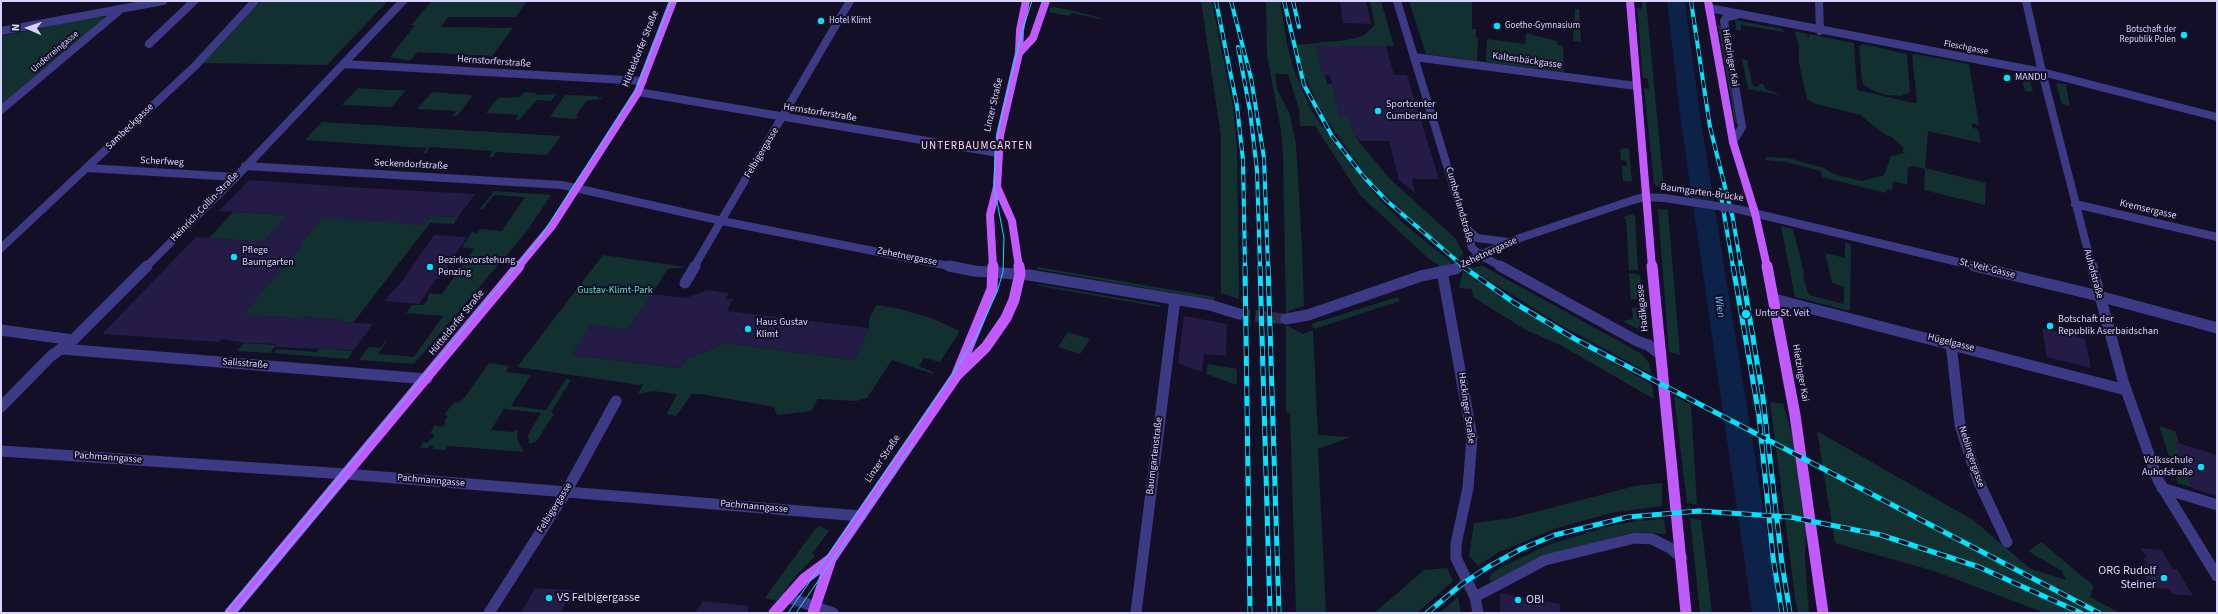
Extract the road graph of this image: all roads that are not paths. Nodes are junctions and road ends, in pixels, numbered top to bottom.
1 (163, 1) edge
2 (194, 1) edge
3 (255, 1) edge
4 (403, 1) edge
5 (673, 1) edge
6 (850, 1) edge
7 (1026, 1) edge
8 (1045, 1) edge
9 (1397, 1) edge
10 (1630, 1) edge
11 (1819, 1) edge
12 (2026, 1) edge
13 (1709, 4) edge
14 (122, 9) junction
15 (1739, 15) junction
16 (1, 31) edge
17 (1820, 31) junction
18 (149, 44) dead end
19 (1019, 53) junction
20 (1414, 57) junction
21 (343, 64) junction
22 (2042, 72) junction
23 (643, 81) junction
24 (1636, 86) junction
25 (638, 92) junction
26 (1, 110) edge
27 (2217, 117) edge
28 (783, 118) junction
29 (1733, 142) junction
30 (998, 153) junction
31 (245, 166) junction
32 (87, 168) junction
33 (236, 177) junction
34 (576, 187) junction
35 (997, 187) junction
36 (1644, 197) junction
37 (2075, 204) junction
38 (1755, 213) junction
39 (722, 222) junction
40 (1466, 228) junction
41 (2217, 237) edge
42 (1511, 242) junction
43 (1, 248) edge
44 (1480, 255) junction
45 (1442, 271) junction
46 (994, 272) junction
47 (1020, 274) junction
48 (685, 283) dead end
49 (2099, 296) junction
50 (1774, 298) junction
51 (1175, 299) junction
52 (1238, 314) tunnel mouth
53 (1286, 319) tunnel mouth
54 (2217, 328) edge
55 (1, 330) edge
56 (74, 340) junction
57 (1950, 343) junction
58 (62, 349) junction
59 (1660, 354) junction
60 (957, 375) junction
61 (427, 379) junction
62 (2126, 390) junction
63 (616, 401) dead end
64 (1, 406) edge
65 (1, 451) edge
66 (346, 474) junction
67 (2162, 488) junction
68 (566, 492) junction
69 (2217, 505) edge
70 (861, 516) junction
71 (2007, 542) dead end
72 (1682, 558) junction
73 (832, 559) junction
74 (2217, 576) edge
75 (787, 597) junction
76 (1475, 597) junction
77 (815, 611) edge
78 (230, 613) edge
79 (489, 613) edge
80 (774, 613) edge
81 (833, 613) edge
82 (1136, 613) edge
83 (1478, 613) edge
84 (1686, 613) edge
85 (1823, 613) edge

1 - 14 street
2 - 18 street
3 - 32 street, Sambeckgasse
4 - 21 street, Heinrich-Collin-Straße
5 - 23 main road, Hütteldorfer Straße
6 - 28 street, Felbigergasse
7 - 19 main road, Linzer Straße
8 - 19 main road
9 - 20 street, Cumberlandstraße
10 - 24 main road, Hadikgasse
11 - 17 street
12 - 22 street, Auhofstraße
13 - 15 street, Fleschgasse
13 - 29 main road, Hietzinger Kai
14 - 16 street
14 - 26 street, Underreingasse
15 - 17 street, Fleschgasse
15 - 29 street, Hietzinger Kai
17 - 22 street, Fleschgasse
19 - 30 main road, Linzer Straße
20 - 24 street, Kaltenbäckgasse
20 - 40 street, Cumberlandstraße
21 - 23 street, Hernstorferstraße
21 - 31 street, Heinrich-Collin-Straße
22 - 27 street, Fleschgasse
22 - 37 street, Auhofstraße
23 - 25 main road, Hütteldorfer Straße
24 - 36 main road, Hadikgasse
25 - 28 street, Hernstorferstraße
25 - 34 main road, Hütteldorfer Straße
28 - 30 street, Hernstorferstraße
28 - 39 street, Felbigergasse
29 - 38 main road, Hietzinger Kai
30 - 35 main road, Linzer Straße
31 - 33 street, Heinrich-Collin-Straße
31 - 34 street, Seckendorfstraße
32 - 33 street, Scherfweg
32 - 43 street, Sambeckgasse
33 - 56 street, Heinrich-Collin-Straße
34 - 39 street, Zehetnergasse
34 - 61 main road, Hütteldorfer Straße
35 - 46 main road, Linzer Straße
35 - 47 main road, Linzer Straße
36 - 38 street, Baumgarten-Brücke, bridge
36 - 42 street, Zehetnergasse
36 - 59 main road, Hadikgasse
37 - 41 street, Kremsergasse
37 - 49 street, Auhofstraße
38 - 49 street, St.-Veit-Gasse
38 - 50 main road, Hietzinger Kai
39 - 46 street, Zehetnergasse
39 - 48 street, Felbigergasse
40 - 42 street
40 - 44 street, Cumberlandstraße
42 - 44 street, Zehetnergasse
44 - 45 street, Zehetnergasse
44 - 59 street, Cumberlandstraße
45 - 53 street, Zehetnergasse
45 - 76 street, Hackinger Straße
46 - 47 street, Zehetnergasse
46 - 60 main road, Linzer Straße
47 - 51 street, Zehetnergasse
47 - 60 main road, Linzer Straße
49 - 54 street, St.-Veit-Gasse
49 - 62 street, Auhofstraße
50 - 57 street, Hügelgasse
50 - 85 main road, Hietzinger Kai
51 - 52 street, Zehetnergasse
51 - 82 street, Baumgartenstraße
55 - 56 street
56 - 58 street, Heinrich-Collin-Straße
57 - 62 street, Hügelgasse
57 - 71 street, Neblingergasse
58 - 61 street, Salisstraße
58 - 64 street, Heinrich-Collin-Straße
59 - 72 main road, Hadikgasse
60 - 70 main road, Linzer Straße
61 - 66 main road, Hütteldorfer Straße
62 - 67 street, Auhofstraße
63 - 68 street, Felbigergasse
65 - 66 street, Pachmanngasse
66 - 68 street, Pachmanngasse
66 - 78 main road, Hütteldorfer Straße
67 - 69 street
67 - 74 street, Auhofstraße
68 - 70 street, Pachmanngasse
68 - 79 street, Felbigergasse
70 - 73 main road, Linzer Straße
72 - 76 street
72 - 84 main road, Hadikgasse
73 - 75 main road, Linzer Straße
73 - 77 main road, Linzer Straße
75 - 77 street
75 - 80 main road, Linzer Straße
76 - 83 street, Hackinger Straße
77 - 81 street

